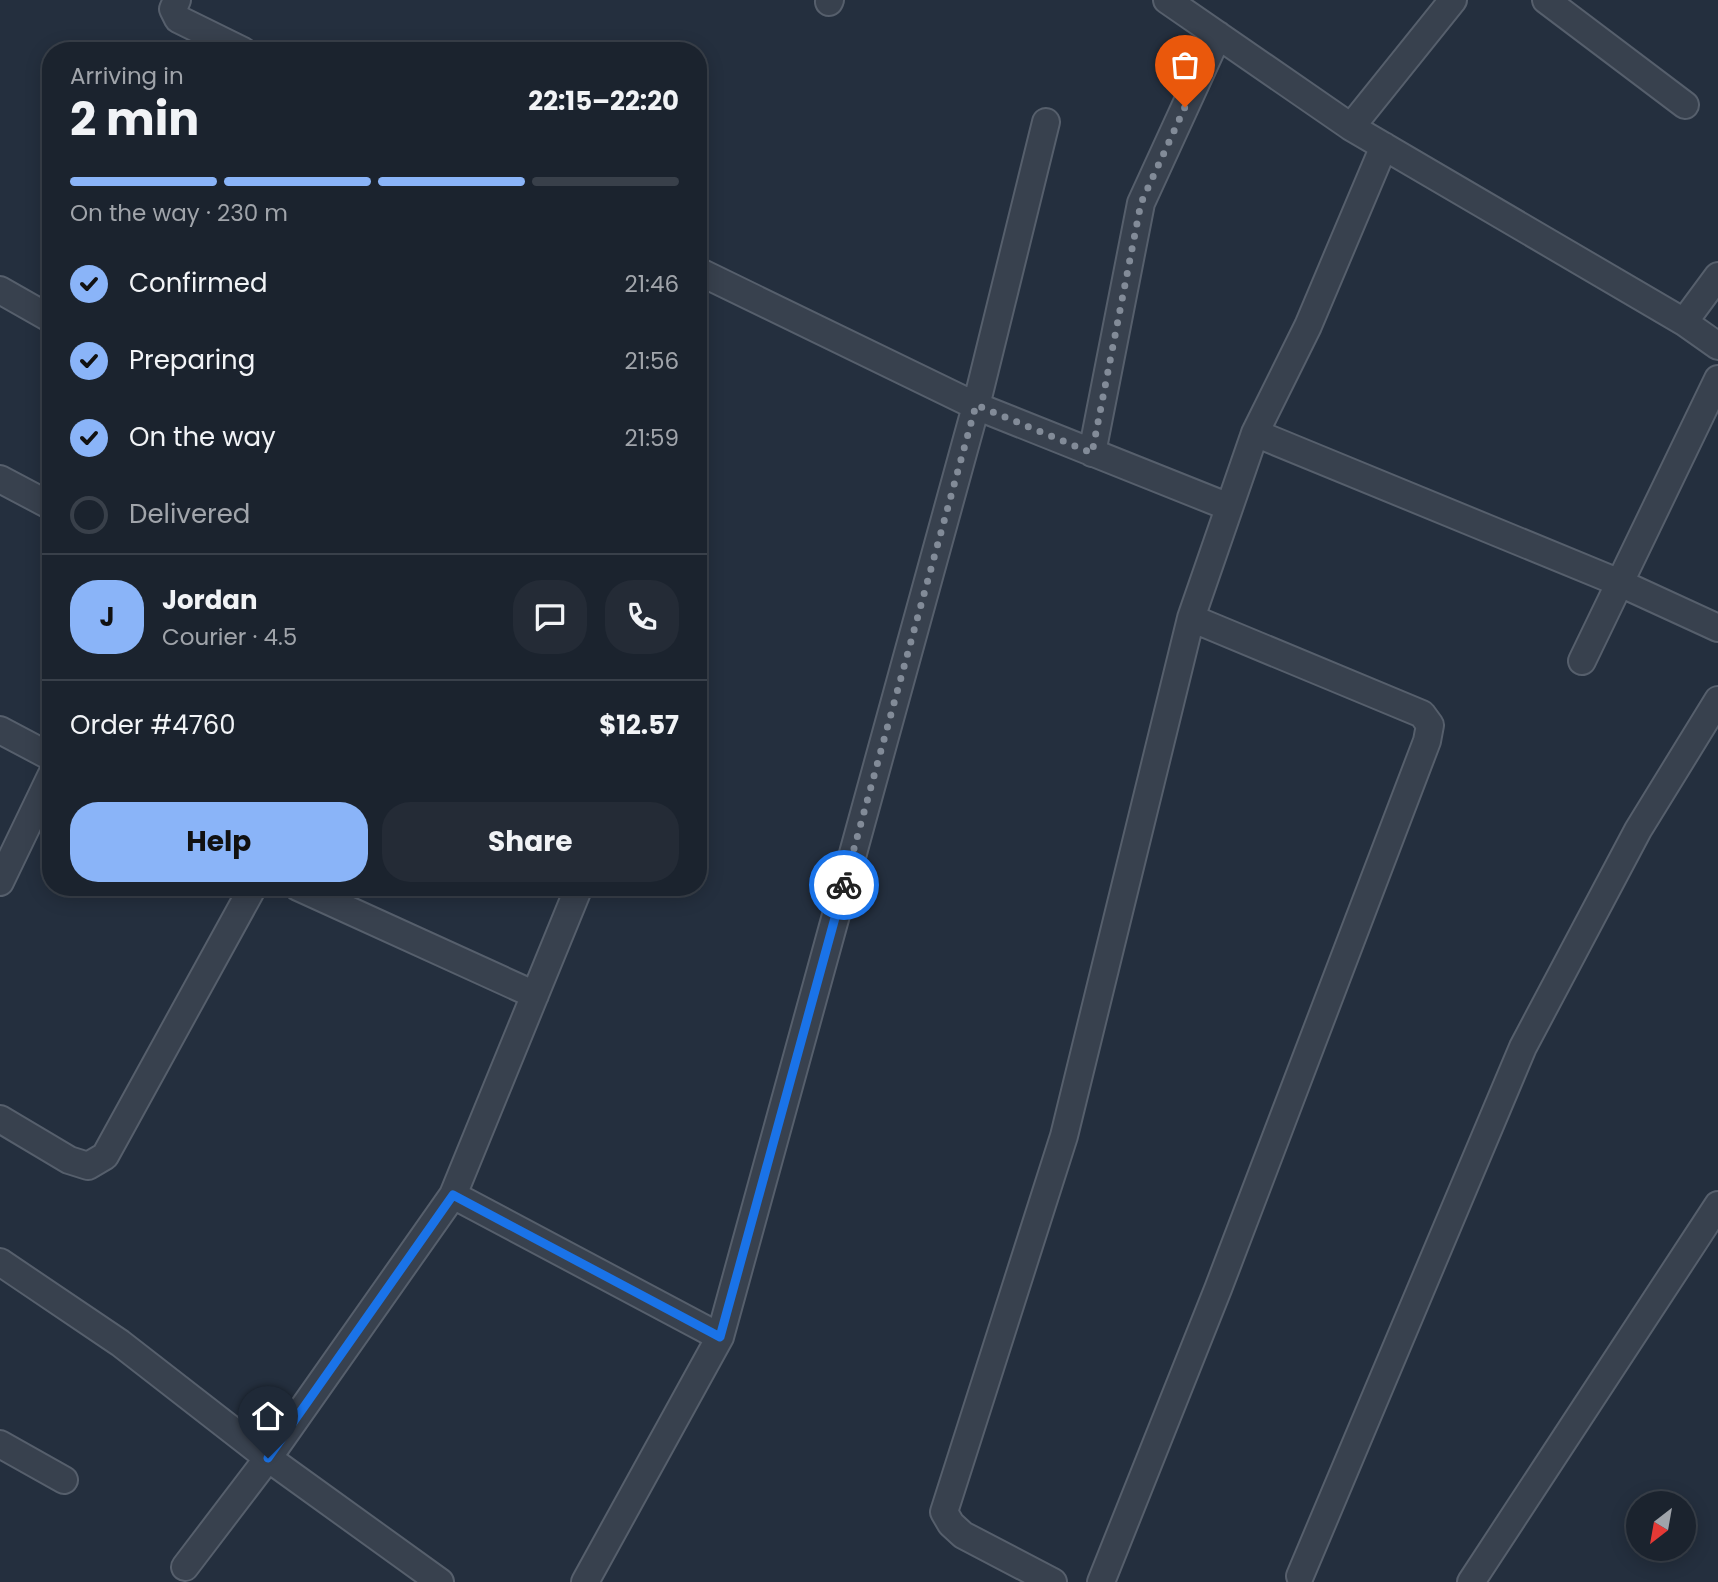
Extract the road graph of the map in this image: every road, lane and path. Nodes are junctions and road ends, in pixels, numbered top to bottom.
1 (177, 0) edge
2 (1167, 0) edge
3 (1453, 0) edge
4 (1546, 0) edge
5 (1218, 35) junction
6 (225, 42) edge
7 (1685, 105) dead end
8 (1045, 122) dead end
9 (1351, 127) junction
10 (1384, 146) junction
11 (707, 275) edge
12 (1718, 276) edge
13 (0, 290) edge
14 (42, 314) edge
15 (1684, 322) junction
16 (1718, 346) edge
17 (1718, 379) edge
18 (976, 405) junction
19 (1255, 433) junction
20 (1092, 453) junction
21 (0, 479) edge
22 (42, 501) edge
23 (1229, 507) junction
24 (1620, 583) junction
25 (1191, 618) junction
26 (1718, 628) edge
27 (1582, 661) dead end
28 (1718, 700) edge
29 (0, 730) edge
30 (42, 752) edge
31 (42, 795) edge
32 (0, 882) edge
33 (248, 896) edge
34 (318, 896) edge
35 (575, 896) edge
36 (535, 995) junction
37 (0, 1119) edge
38 (453, 1195) junction
39 (1718, 1205) edge
40 (0, 1262) edge
41 (720, 1337) junction
42 (0, 1444) edge
43 (268, 1458) junction
44 (64, 1480) dead end
45 (185, 1567) dead end
46 (1300, 1576) dead end
47 (440, 1582) edge
48 (585, 1582) edge
49 (1053, 1582) edge
50 (1101, 1582) edge
51 (1471, 1582) edge

1 - 6 street
2 - 5 street
3 - 9 street
4 - 7 street
5 - 9 street
5 - 20 street
8 - 18 street
9 - 10 street
10 - 15 street
10 - 19 street
11 - 18 street
12 - 15 street
13 - 14 street
15 - 16 street
17 - 24 street
18 - 20 street
18 - 41 street
19 - 23 street
19 - 24 street
20 - 23 street
21 - 22 street
23 - 25 street
24 - 26 street
24 - 27 street
25 - 49 street
25 - 50 street
28 - 46 street
29 - 30 street
31 - 32 street
33 - 37 street
34 - 36 street
35 - 36 street
36 - 38 street
38 - 41 street
38 - 43 street
39 - 51 street
40 - 43 street
41 - 48 street
42 - 44 street
43 - 45 street
43 - 47 street

